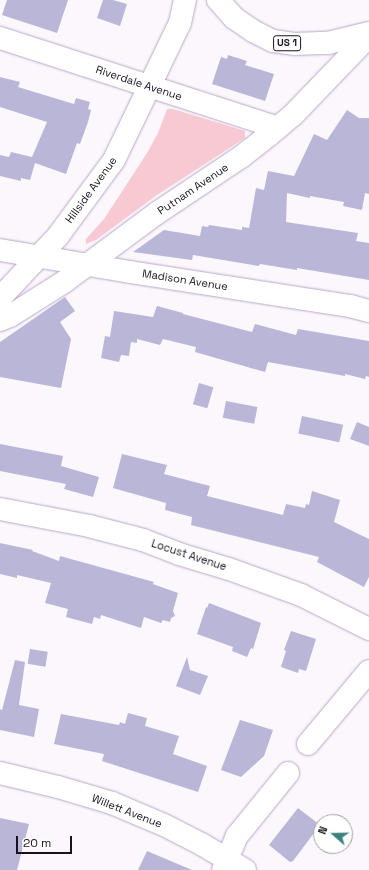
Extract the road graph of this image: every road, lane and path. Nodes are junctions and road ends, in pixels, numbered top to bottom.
1 (186, 0) edge
2 (218, 0) edge
3 (369, 32) edge
4 (0, 38) edge
5 (356, 42) edge
6 (150, 87) junction
7 (278, 128) junction
8 (0, 250) edge
9 (40, 256) junction
10 (88, 265) junction
11 (0, 298) edge
12 (369, 311) edge
13 (0, 320) edge
14 (0, 510) edge
15 (369, 629) edge
16 (369, 671) edge
17 (308, 744) dead end
18 (0, 773) edge
19 (288, 773) dead end
20 (231, 866) edge

1 - 6 street, Hillside Avenue
2 - 5 street, Putnam Avenue / US 1
3 - 5 street, Putnam Avenue / US 1
4 - 6 street, Riverdale Avenue
5 - 7 street, Putnam Avenue
6 - 7 street, Riverdale Avenue
6 - 9 street, Hillside Avenue
7 - 10 street, Putnam Avenue
8 - 9 street, Madison Avenue
9 - 10 street, Madison Avenue
9 - 11 street, Hillside Avenue
10 - 12 street, Madison Avenue
10 - 13 street, Putnam Avenue
14 - 15 street, Locust Avenue
16 - 17 street
18 - 20 street, Willett Avenue
19 - 20 street

